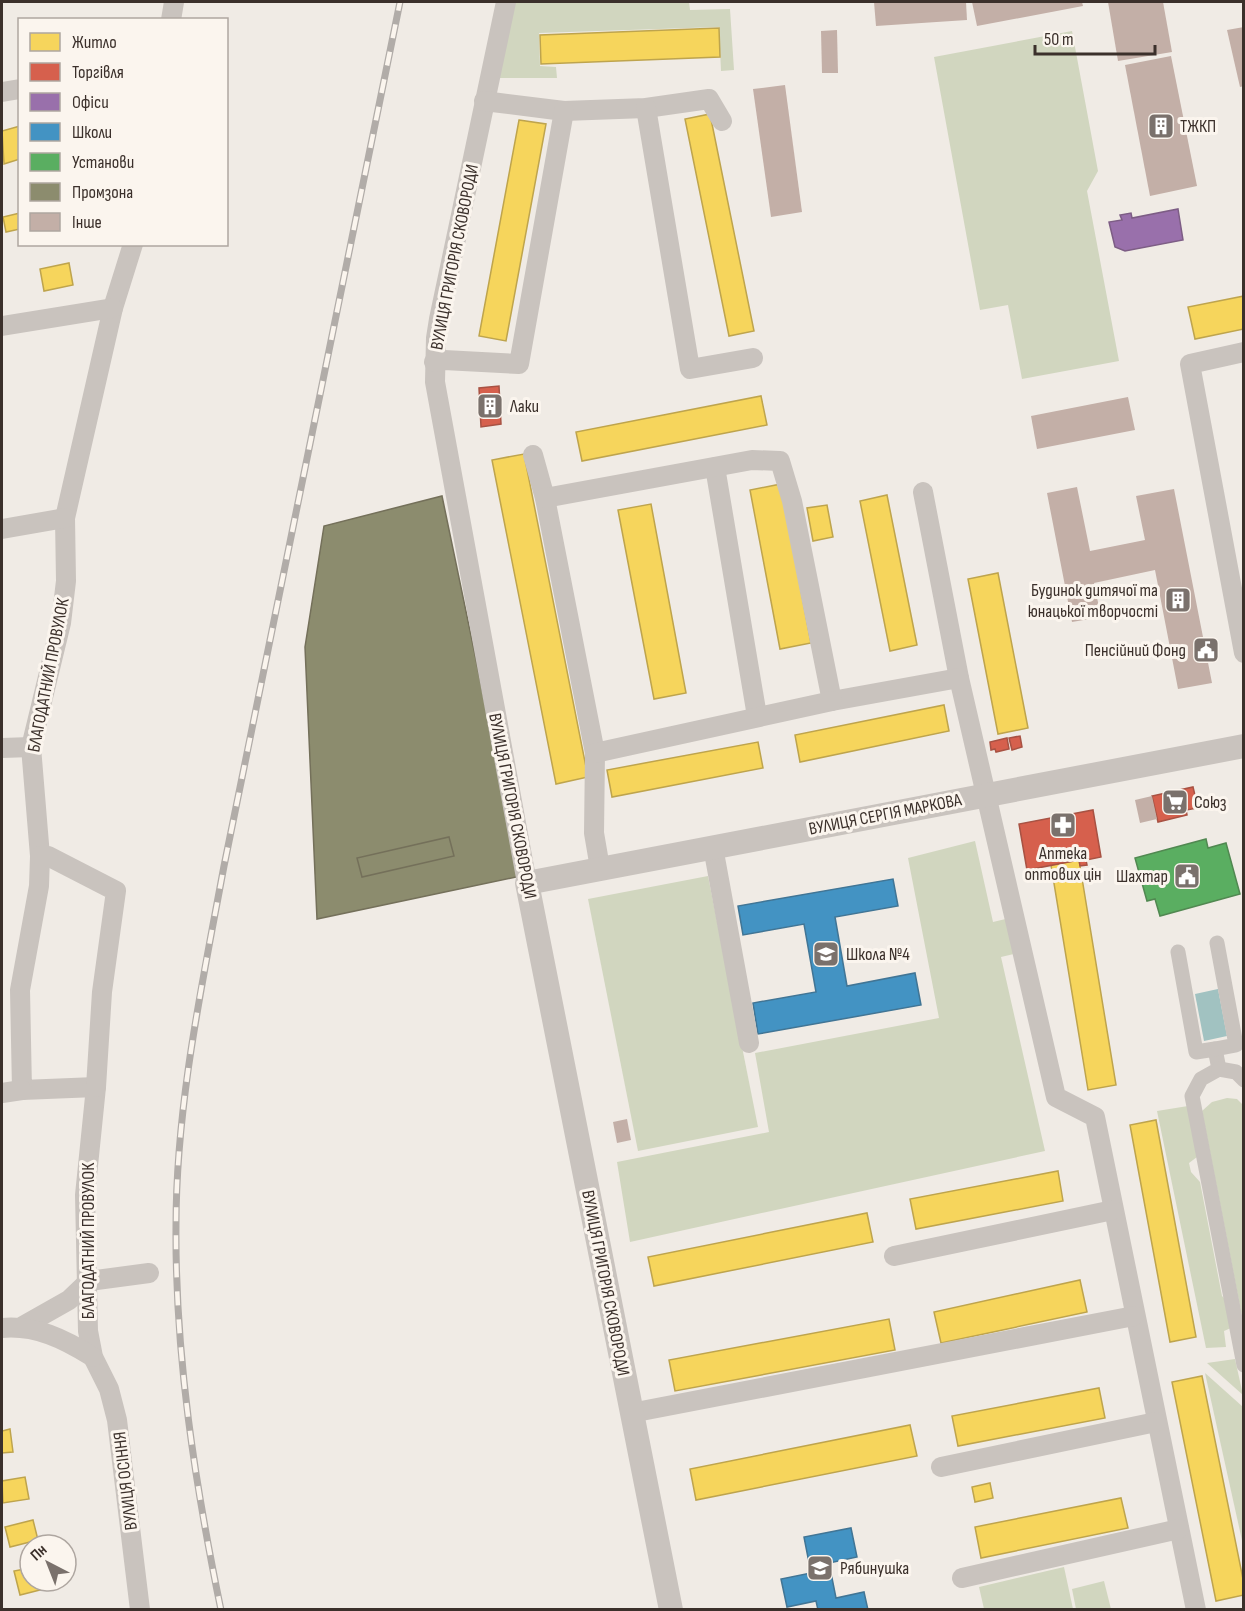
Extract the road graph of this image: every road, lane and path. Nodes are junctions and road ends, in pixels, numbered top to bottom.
1 (174, 2) edge
2 (506, 2) edge
3 (171, 18) edge
4 (18, 89) edge
5 (2, 92) edge
6 (484, 101) junction
7 (646, 108) junction
8 (564, 111) junction
9 (722, 121) dead end
10 (132, 246) edge
11 (113, 308) junction
12 (2, 326) edge
13 (1244, 352) edge
14 (753, 358) dead end
15 (434, 362) junction
16 (533, 455) dead end
17 (715, 467) junction
18 (923, 492) dead end
19 (545, 498) junction
20 (65, 518) junction
21 (2, 529) edge
22 (1244, 653) edge
23 (959, 678) junction
24 (832, 701) junction
25 (757, 716) junction
26 (1244, 746) edge
27 (31, 747) junction
28 (2, 748) edge
29 (595, 753) junction
30 (985, 794) junction
31 (713, 847) junction
32 (40, 856) junction
33 (600, 868) junction
34 (527, 883) junction
35 (1217, 943) dead end
36 (1178, 952) dead end
37 (749, 1043) dead end
38 (1215, 1049) junction
39 (1218, 1069) junction
40 (1244, 1080) edge
41 (96, 1087) junction
42 (22, 1090) junction
43 (2, 1093) edge
44 (1113, 1210) junction
45 (894, 1256) dead end
46 (149, 1273) dead end
47 (89, 1281) junction
48 (1134, 1316) junction
49 (23, 1326) junction
50 (2, 1328) edge
51 (93, 1357) junction
52 (1244, 1365) edge
53 (632, 1413) junction
54 (1156, 1422) junction
55 (941, 1467) dead end
56 (1179, 1529) junction
57 (962, 1578) dead end
58 (140, 1610) edge
59 (671, 1610) edge
60 (1196, 1610) edge

1 - 3 street
2 - 6 street, ВУЛИЦЯ ГРИГОРІЯ СКОВОРОДИ
4 - 5 street
6 - 8 street
6 - 15 street, ВУЛИЦЯ ГРИГОРІЯ СКОВОРОДИ
7 - 8 street
7 - 9 street
7 - 14 street
8 - 15 street
10 - 11 street, БЛАГОДАТНИЙ ПРОВУЛОК
11 - 12 street
11 - 20 street, БЛАГОДАТНИЙ ПРОВУЛОК
13 - 22 street
15 - 34 street, ВУЛИЦЯ ГРИГОРІЯ СКОВОРОДИ
16 - 19 street
17 - 19 street
17 - 24 street
17 - 25 street
18 - 23 street
19 - 29 street
20 - 21 street
20 - 27 street, БЛАГОДАТНИЙ ПРОВУЛОК
23 - 24 street
23 - 30 street
24 - 25 street
25 - 29 street
26 - 30 street, ВУЛИЦЯ СЕРГІЯ МАРКОВА
27 - 28 street
27 - 32 street, БЛАГОДАТНИЙ ПРОВУЛОК
29 - 33 street
30 - 31 street, ВУЛИЦЯ СЕРГІЯ МАРКОВА
30 - 44 street
31 - 33 street, ВУЛИЦЯ СЕРГІЯ МАРКОВА
31 - 37 street
32 - 41 street, БЛАГОДАТНИЙ ПРОВУЛОК
32 - 42 street, БЛАГОДАТНИЙ ПРОВУЛОК
33 - 34 street, ВУЛИЦЯ СЕРГІЯ МАРКОВА
34 - 53 street, ВУЛИЦЯ ГРИГОРІЯ СКОВОРОДИ
35 - 38 street
36 - 38 street
38 - 39 street
39 - 40 street
39 - 52 street
41 - 42 street
41 - 47 street, БЛАГОДАТНИЙ ПРОВУЛОК
42 - 43 street
44 - 45 street
44 - 48 street
46 - 47 street
47 - 49 street
47 - 51 street, БЛАГОДАТНИЙ ПРОВУЛОК
48 - 53 street
48 - 54 street
49 - 50 street
49 - 51 street
51 - 58 street, ВУЛИЦЯ ОСІННЯ
53 - 59 street, ВУЛИЦЯ ГРИГОРІЯ СКОВОРОДИ
54 - 55 street
54 - 56 street
56 - 57 street
56 - 60 street

